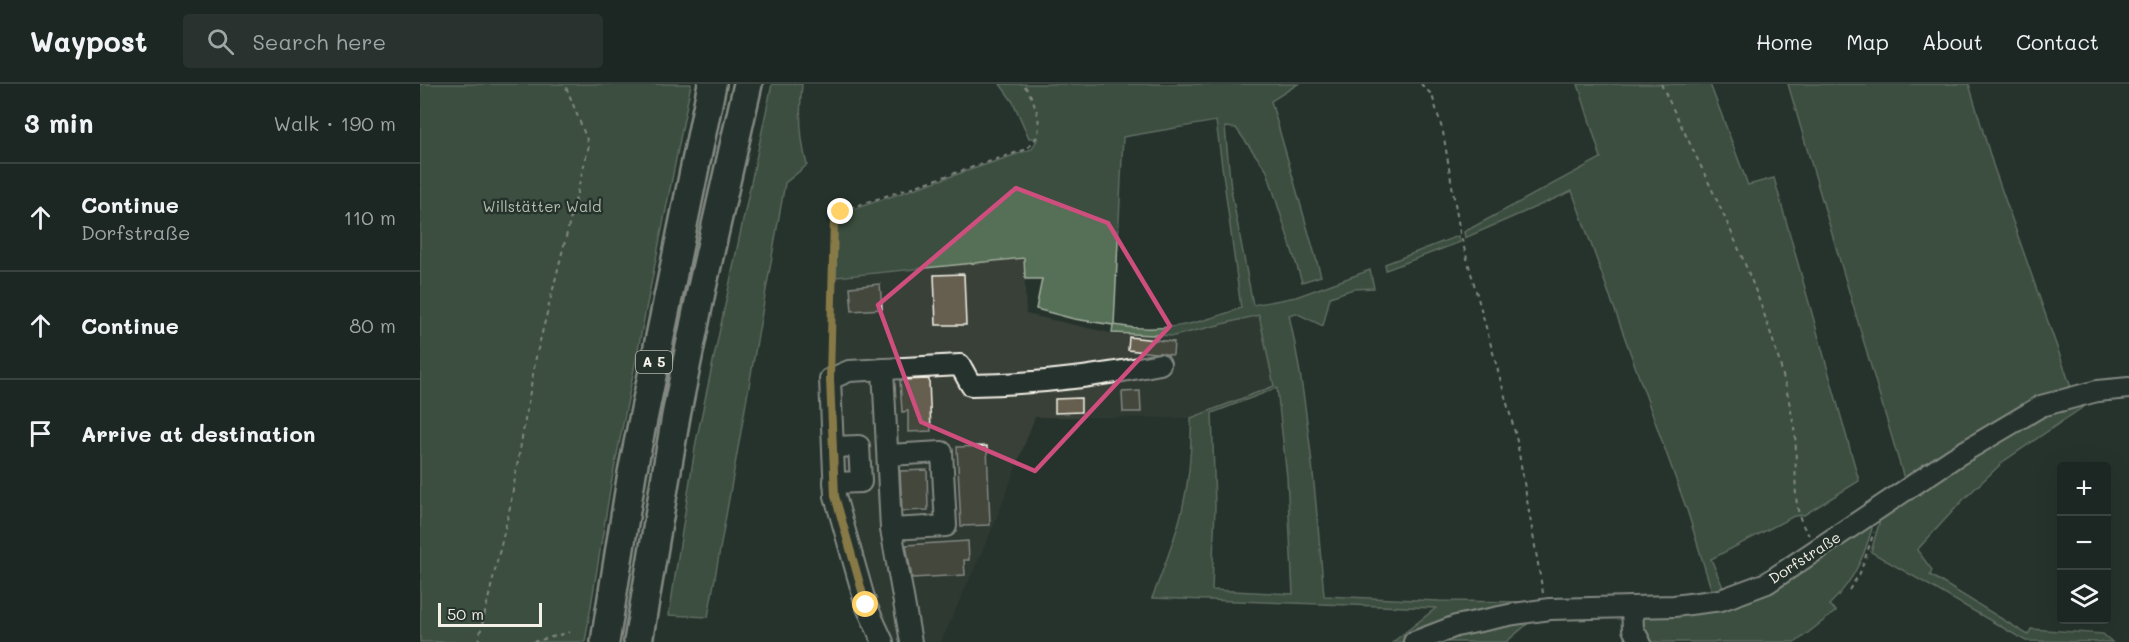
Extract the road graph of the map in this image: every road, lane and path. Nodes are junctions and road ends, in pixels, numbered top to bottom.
1 (565, 84) edge
2 (712, 84) edge
3 (748, 84) edge
4 (1023, 84) edge
5 (1421, 84) edge
6 (1661, 84) edge
7 (1160, 364) dead end
8 (883, 369) junction
9 (830, 379) junction
10 (2129, 388) edge
11 (833, 447) junction
12 (888, 463) junction
13 (860, 474) junction
14 (834, 483) junction
15 (1879, 508) junction
16 (891, 529) junction
17 (1820, 549) junction
18 (1849, 590) dead end
19 (1543, 597) dead end
20 (1632, 607) junction
21 (570, 632) dead end
22 (478, 642) edge
23 (533, 642) edge
24 (605, 642) edge
25 (638, 642) edge
26 (883, 642) edge
27 (911, 642) edge
28 (1414, 642) edge
29 (1640, 642) edge

1 - 22 path
2 - 24 highway, A 5
3 - 25 highway, A 5
4 - 9 path
5 - 19 path
6 - 17 path
7 - 8 street
8 - 9 street
8 - 12 street
9 - 11 street
10 - 15 street, Dorfstraße
11 - 13 street
11 - 14 street
12 - 13 street
12 - 16 street
12 - 16 street
13 - 14 street
14 - 26 street
15 - 17 street, Dorfstraße
15 - 18 path
16 - 27 street
17 - 20 street, Dorfstraße
20 - 28 street, Dorfstraße
20 - 29 street
21 - 23 path

